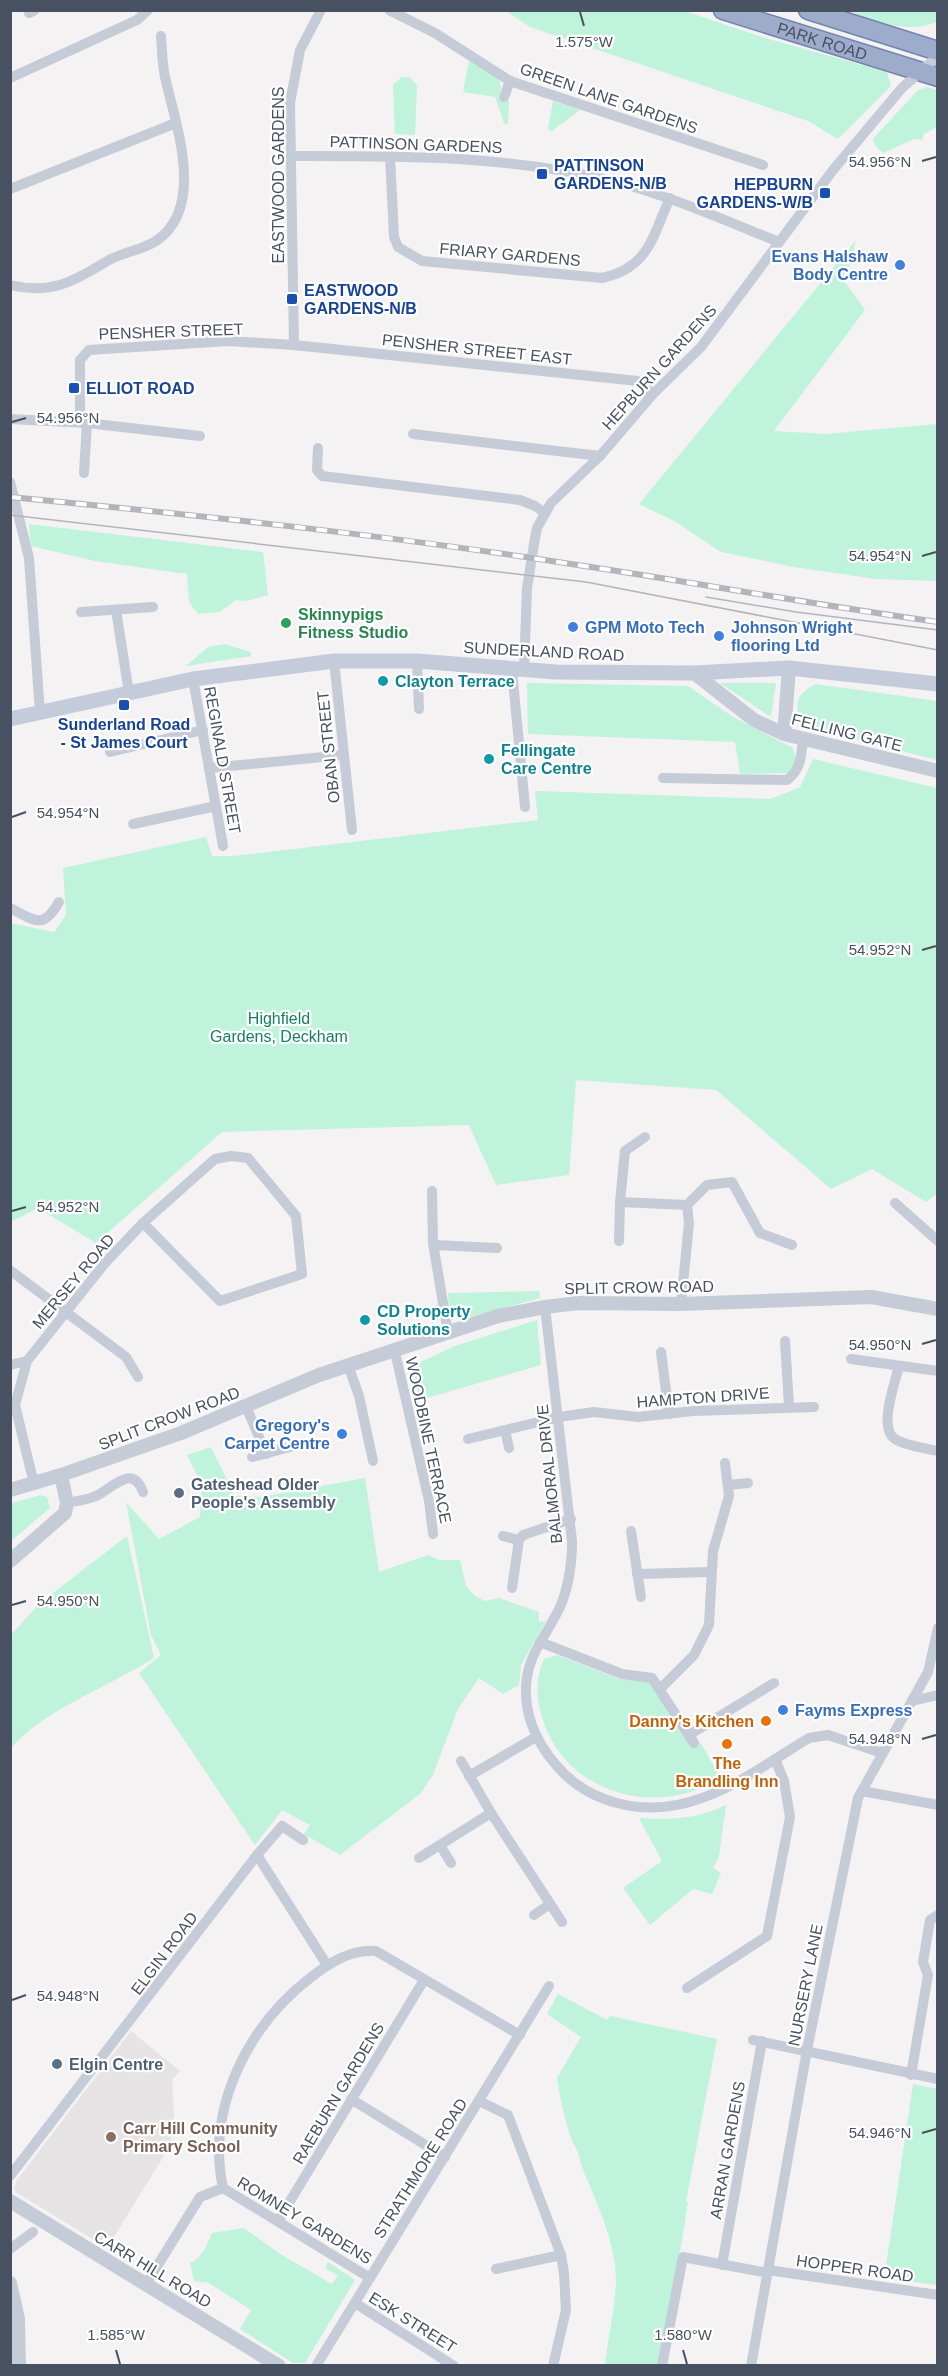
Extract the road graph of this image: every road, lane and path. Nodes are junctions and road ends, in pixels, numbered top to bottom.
1 (148, 10) edge
2 (321, 10) edge
3 (389, 10) edge
4 (723, 10) edge
5 (808, 10) edge
6 (161, 36) dead end
7 (938, 53) edge
8 (919, 72) junction
9 (938, 76) edge
10 (10, 78) edge
11 (510, 81) junction
12 (504, 97) dead end
13 (176, 123) junction
14 (291, 156) junction
15 (390, 156) junction
16 (763, 165) dead end
17 (10, 189) edge
18 (670, 198) junction
19 (779, 242) junction
20 (10, 285) edge
21 (294, 345) junction
22 (653, 394) junction
23 (10, 419) edge
24 (83, 423) junction
25 (413, 434) dead end
26 (200, 436) dead end
27 (318, 448) dead end
28 (600, 456) junction
29 (84, 473) dead end
30 (10, 483) edge
31 (545, 513) junction
32 (153, 608) dead end
33 (116, 610) junction
34 (81, 612) dead end
35 (417, 660) junction
36 (334, 661) junction
37 (789, 668) junction
38 (518, 671) junction
39 (694, 673) junction
40 (193, 679) junction
41 (938, 684) edge
42 (129, 693) junction
43 (419, 709) dead end
44 (40, 713) junction
45 (10, 719) edge
46 (202, 730) junction
47 (784, 734) junction
48 (803, 740) junction
49 (110, 752) dead end
50 (344, 754) junction
51 (209, 768) junction
52 (938, 771) edge
53 (663, 778) dead end
54 (216, 806) junction
55 (525, 807) dead end
56 (133, 824) dead end
57 (352, 830) dead end
58 (223, 846) dead end
59 (59, 902) dead end
60 (10, 908) edge
61 (645, 1137) dead end
62 (432, 1191) dead end
63 (620, 1203) junction
64 (896, 1203) dead end
65 (687, 1205) junction
66 (143, 1223) junction
67 (619, 1241) dead end
68 (938, 1241) edge
69 (434, 1245) junction
70 (792, 1245) dead end
71 (497, 1248) dead end
72 (11, 1271) edge
73 (681, 1304) junction
74 (545, 1307) junction
75 (938, 1309) edge
76 (66, 1310) junction
77 (448, 1333) junction
78 (785, 1341) dead end
79 (395, 1352) junction
80 (661, 1352) dead end
81 (851, 1359) dead end
82 (27, 1361) junction
83 (10, 1365) edge
84 (348, 1365) junction
85 (899, 1366) junction
86 (938, 1371) edge
87 (138, 1377) dead end
88 (13, 1403) edge
89 (246, 1406) junction
90 (789, 1406) junction
91 (814, 1407) dead end
92 (669, 1414) junction
93 (559, 1417) junction
94 (505, 1430) junction
95 (468, 1439) dead end
96 (290, 1447) dead end
97 (509, 1448) dead end
98 (938, 1451) edge
99 (266, 1454) junction
100 (252, 1457) dead end
101 (373, 1461) dead end
102 (725, 1463) dead end
103 (61, 1475) junction
104 (748, 1483) dead end
105 (34, 1484) junction
106 (728, 1485) junction
107 (10, 1490) edge
108 (142, 1492) dead end
109 (67, 1503) junction
110 (571, 1519) junction
111 (631, 1531) dead end
112 (433, 1534) dead end
113 (503, 1536) dead end
114 (519, 1540) junction
115 (10, 1561) edge
116 (710, 1572) junction
117 (637, 1574) junction
118 (512, 1588) dead end
119 (641, 1597) dead end
120 (938, 1628) edge
121 (540, 1642) junction
122 (774, 1683) dead end
123 (661, 1688) junction
124 (938, 1695) edge
125 (912, 1701) junction
126 (536, 1737) junction
127 (882, 1753) junction
128 (775, 1759) junction
129 (461, 1761) dead end
130 (469, 1776) junction
131 (862, 1791) junction
132 (938, 1805) edge
133 (491, 1813) junction
134 (303, 1840) dead end
135 (440, 1845) junction
136 (257, 1855) junction
137 (419, 1858) dead end
138 (452, 1863) dead end
139 (550, 1904) junction
140 (534, 1915) dead end
141 (938, 1915) edge
142 (562, 1922) dead end
143 (327, 1965) junction
144 (933, 1975) edge
145 (424, 1980) junction
146 (549, 1986) dead end
147 (687, 1988) dead end
148 (520, 2035) junction
149 (807, 2050) junction
150 (911, 2075) junction
151 (938, 2079) edge
152 (351, 2099) junction
153 (479, 2101) junction
154 (445, 2157) junction
155 (10, 2176) edge
156 (223, 2188) junction
157 (10, 2201) edge
158 (278, 2221) junction
159 (33, 2232) dead end
160 (10, 2249) edge
161 (561, 2255) junction
162 (722, 2265) junction
163 (496, 2268) dead end
164 (768, 2271) junction
165 (370, 2278) junction
166 (10, 2283) edge
167 (146, 2284) junction
168 (938, 2295) edge
169 (355, 2303) junction
170 (19, 2366) edge
171 (279, 2366) edge
172 (316, 2366) edge
173 (454, 2366) edge
174 (553, 2366) edge
175 (662, 2366) edge
176 (751, 2366) edge

1 - 10 street
2 - 14 street, EASTWOOD GARDENS
3 - 11 street, GREEN LANE GARDENS
4 - 8 highway, PARK ROAD
5 - 7 highway, PARK ROAD
6 - 13 street
7 - 8 street, HEPBURN GARDENS
8 - 9 highway, PARK ROAD
8 - 19 street, HEPBURN GARDENS
11 - 12 street
11 - 16 street, GREEN LANE GARDENS
13 - 17 street
13 - 20 street
14 - 15 street, PATTINSON GARDENS
14 - 21 street, EASTWOOD GARDENS
15 - 18 street, PATTINSON GARDENS
15 - 18 street, FRIARY GARDENS
18 - 19 street, PATTINSON GARDENS
19 - 22 street, HEPBURN GARDENS
21 - 22 street, PENSHER STREET EAST
21 - 24 street, PENSHER STREET
22 - 28 street, HEPBURN GARDENS
23 - 24 street
24 - 26 street
24 - 29 street, PENSHER STREET
25 - 28 street
27 - 31 street
28 - 31 street, HEPBURN GARDENS
30 - 44 street
31 - 38 street, HEPBURN GARDENS
32 - 33 street
33 - 34 street
33 - 42 street
35 - 36 main road, SUNDERLAND ROAD
35 - 38 main road, SUNDERLAND ROAD
35 - 43 street
36 - 40 main road, SUNDERLAND ROAD
36 - 50 street, OBAN STREET
37 - 39 main road, SUNDERLAND ROAD
37 - 41 main road, SUNDERLAND ROAD
37 - 47 street
38 - 39 main road, SUNDERLAND ROAD
38 - 55 street, HEPBURN GARDENS
39 - 47 street, FELLING GATE
40 - 42 main road, SUNDERLAND ROAD
40 - 46 street, REGINALD STREET
42 - 44 main road, SUNDERLAND ROAD
44 - 45 main road, SUNDERLAND ROAD
46 - 49 street
46 - 51 street, REGINALD STREET
47 - 48 street, FELLING GATE
48 - 52 street, FELLING GATE
48 - 53 street
50 - 51 street
50 - 57 street, OBAN STREET
51 - 54 street, REGINALD STREET
54 - 56 street
54 - 58 street, REGINALD STREET
59 - 60 street
61 - 63 street
62 - 69 street
63 - 65 street
63 - 67 street
64 - 68 street
65 - 70 street
65 - 73 street
66 - 66 street, MERSEY ROAD
66 - 76 street, MERSEY ROAD
69 - 71 street
69 - 77 street
72 - 76 street
73 - 74 street, SPLIT CROW ROAD
73 - 75 street, SPLIT CROW ROAD
74 - 77 street, SPLIT CROW ROAD
74 - 93 street, BALMORAL DRIVE
76 - 82 street, MERSEY ROAD
76 - 87 street
77 - 79 street, SPLIT CROW ROAD
78 - 90 street
79 - 84 street, SPLIT CROW ROAD
79 - 112 street, WOODBINE TERRACE
80 - 92 street
81 - 85 street
82 - 83 street
82 - 88 street, MERSEY ROAD
84 - 89 street, SPLIT CROW ROAD
84 - 101 street
85 - 86 street
85 - 98 street
88 - 105 street, MERSEY ROAD
89 - 99 street
89 - 103 street, SPLIT CROW ROAD
90 - 91 street, HAMPTON DRIVE
90 - 92 street, HAMPTON DRIVE
92 - 93 street, HAMPTON DRIVE
93 - 94 street, HAMPTON DRIVE
93 - 110 street, BALMORAL DRIVE
94 - 95 street, HAMPTON DRIVE
94 - 97 street
96 - 99 street
99 - 100 street
102 - 106 street
103 - 105 street, SPLIT CROW ROAD
103 - 109 street
104 - 106 street
105 - 107 street, SPLIT CROW ROAD
106 - 116 street
108 - 109 street
109 - 115 street
110 - 114 street
110 - 121 street, BALMORAL DRIVE
111 - 117 street
113 - 114 street
114 - 118 street
116 - 117 street
116 - 123 street
117 - 119 street
120 - 125 street, NURSERY LANE
121 - 123 street
121 - 126 street, BALMORAL DRIVE
122 - 123 street
124 - 125 street
125 - 127 street, NURSERY LANE
126 - 128 street, BALMORAL DRIVE
126 - 130 street
127 - 128 street, BALMORAL DRIVE
127 - 131 street, NURSERY LANE
128 - 147 street
129 - 130 street
130 - 133 street
131 - 132 street
131 - 149 street, NURSERY LANE
133 - 135 street
133 - 139 street
134 - 136 street, ELGIN ROAD
135 - 137 street
135 - 138 street
136 - 143 street
136 - 155 street, ELGIN ROAD
139 - 140 street
139 - 142 street
141 - 144 street
143 - 145 street
143 - 156 street
144 - 150 street
145 - 148 street
145 - 152 street, RAEBURN GARDENS
146 - 148 street, STRATHMORE ROAD
148 - 153 street, STRATHMORE ROAD
149 - 150 street
149 - 162 street, ARRAN GARDENS
149 - 164 street, NURSERY LANE
150 - 151 street
152 - 154 street
152 - 158 street, RAEBURN GARDENS
153 - 154 street, STRATHMORE ROAD
153 - 161 street
154 - 165 street, STRATHMORE ROAD
156 - 158 street, ROMNEY GARDENS
156 - 167 street
157 - 167 street, CARR HILL ROAD
158 - 165 street, ROMNEY GARDENS
159 - 160 street
161 - 163 street
161 - 174 street
162 - 164 street, HOPPER ROAD
162 - 175 street, HOPPER ROAD
164 - 168 street, HOPPER ROAD
164 - 176 street, NURSERY LANE
165 - 169 street, STRATHMORE ROAD
166 - 170 street
167 - 171 street, CARR HILL ROAD
169 - 172 street, STRATHMORE ROAD
169 - 173 street, ESK STREET

